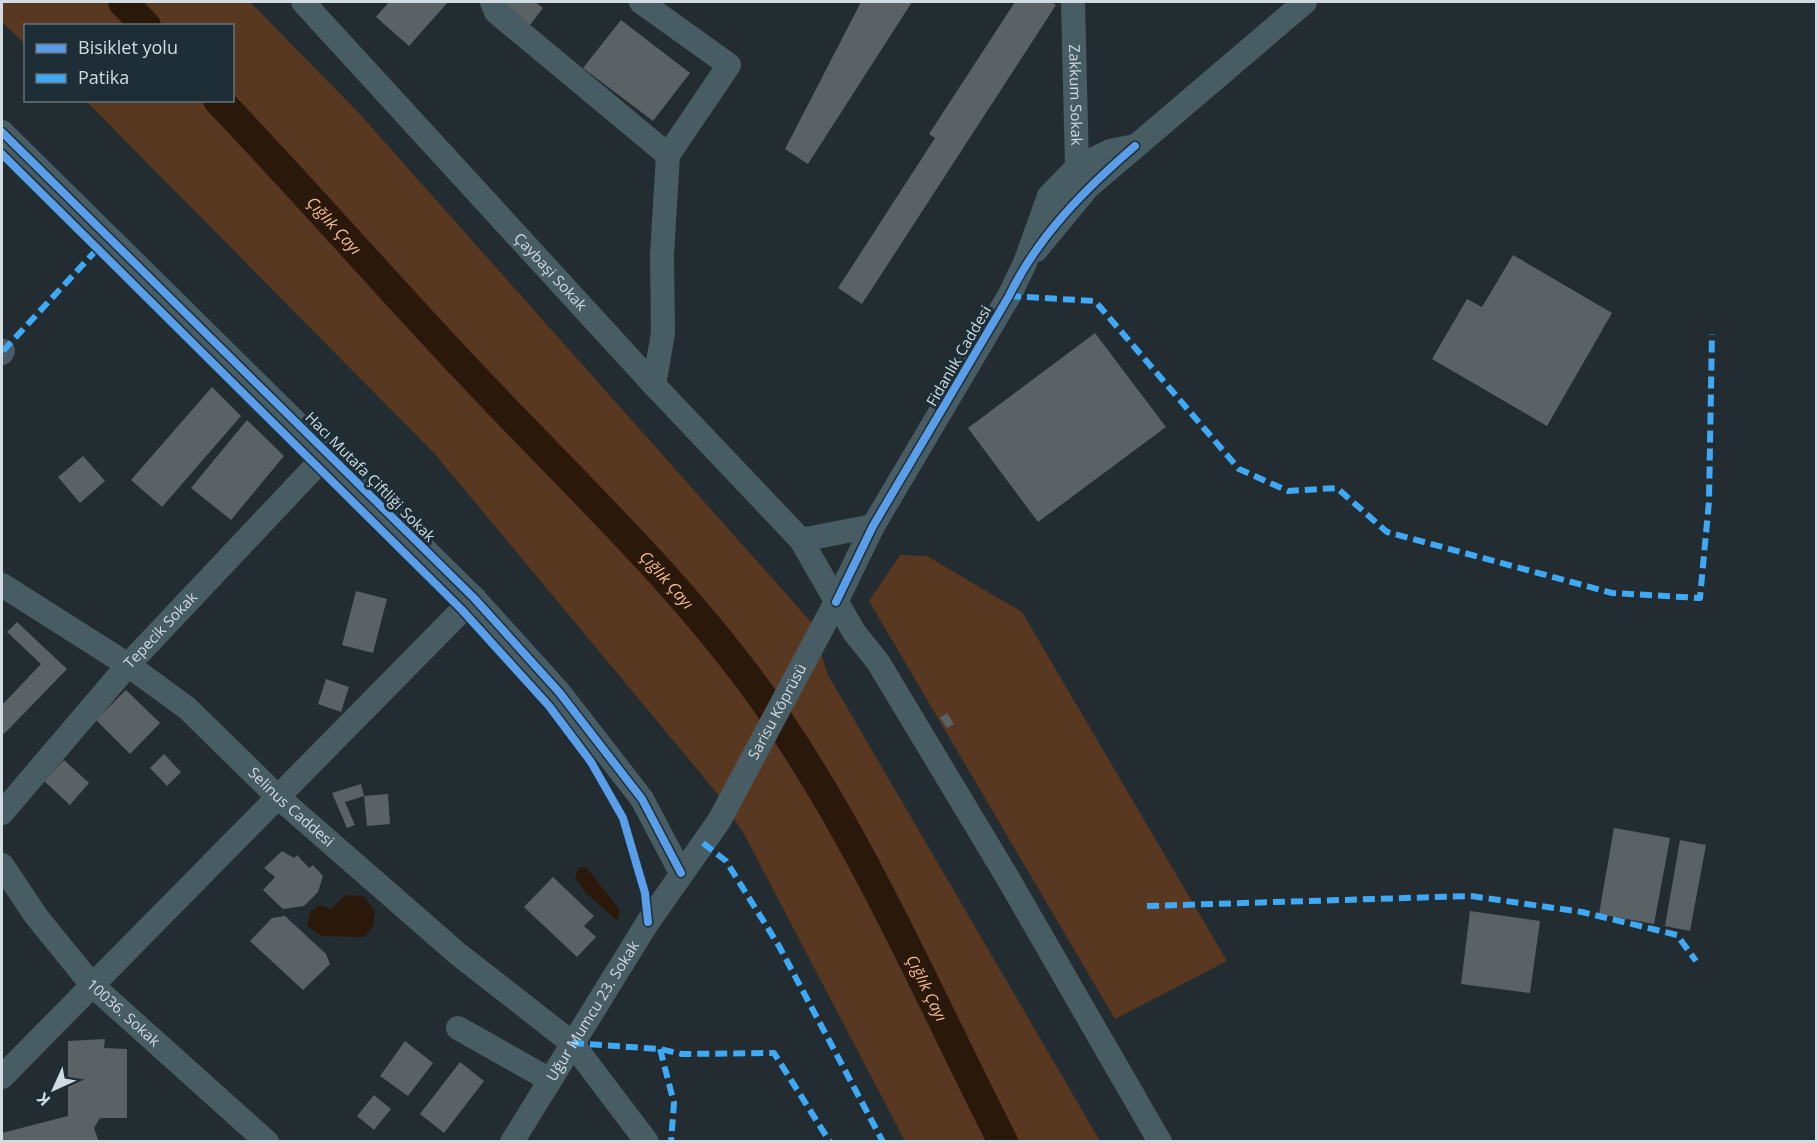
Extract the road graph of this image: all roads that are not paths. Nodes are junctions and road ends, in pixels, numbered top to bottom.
1 (303, 2) edge
2 (492, 2) edge
3 (641, 2) edge
4 (1073, 2) edge
5 (1305, 2) edge
6 (2, 132) edge
7 (668, 155) junction
8 (1082, 177) junction
9 (654, 385) junction
10 (327, 454) junction
11 (873, 526) junction
12 (801, 540) junction
13 (2, 585) edge
14 (474, 598) junction
15 (836, 602) junction
16 (128, 665) junction
17 (278, 797) junction
18 (2, 813) edge
19 (719, 821) joint
20 (2, 865) edge
21 (681, 873) junction
22 (92, 985) junction
23 (458, 1028) dead end
24 (572, 1043) junction
25 (2, 1077) edge
26 (550, 1080) junction
27 (267, 1142) edge
28 (512, 1142) edge
29 (647, 1142) edge
30 (1160, 1142) edge

1 - 9 street, Çaybaşi Sokak
2 - 7 street
3 - 7 street
4 - 8 street, Zakkum Sokak
5 - 8 street, Fidanlık Caddesi
6 - 10 street, Hacı Mutafa Çiftliği Sokak
7 - 9 street
8 - 11 street, Fidanlık Caddesi
9 - 12 street, Çaybaşi Sokak
10 - 14 street, Hacı Mutafa Çiftliği Sokak
10 - 16 street, Tepecik Sokak
11 - 12 street
11 - 15 street, Fidanlık Caddesi
12 - 15 street, Çaybaşi Sokak
13 - 16 street, Selinus Caddesi
14 - 17 street
14 - 21 street, Hacı Mutafa Çiftliği Sokak
15 - 19 street, Sarisu Kōprüsü
15 - 30 street, Çaybaşi Sokak
16 - 17 street, Selinus Caddesi
16 - 18 street, Tepecik Sokak
17 - 22 street
17 - 24 street, Selinus Caddesi
19 - 21 street, Uğur Mumcu 23. Sokak
20 - 22 street, 10036. Sokak
21 - 24 street, Uğur Mumcu 23. Sokak
22 - 25 street
22 - 27 street, 10036. Sokak
23 - 26 street
24 - 26 street, Uğur Mumcu 23. Sokak
24 - 29 street, Selinus Caddesi
26 - 28 street, Uğur Mumcu 23. Sokak

